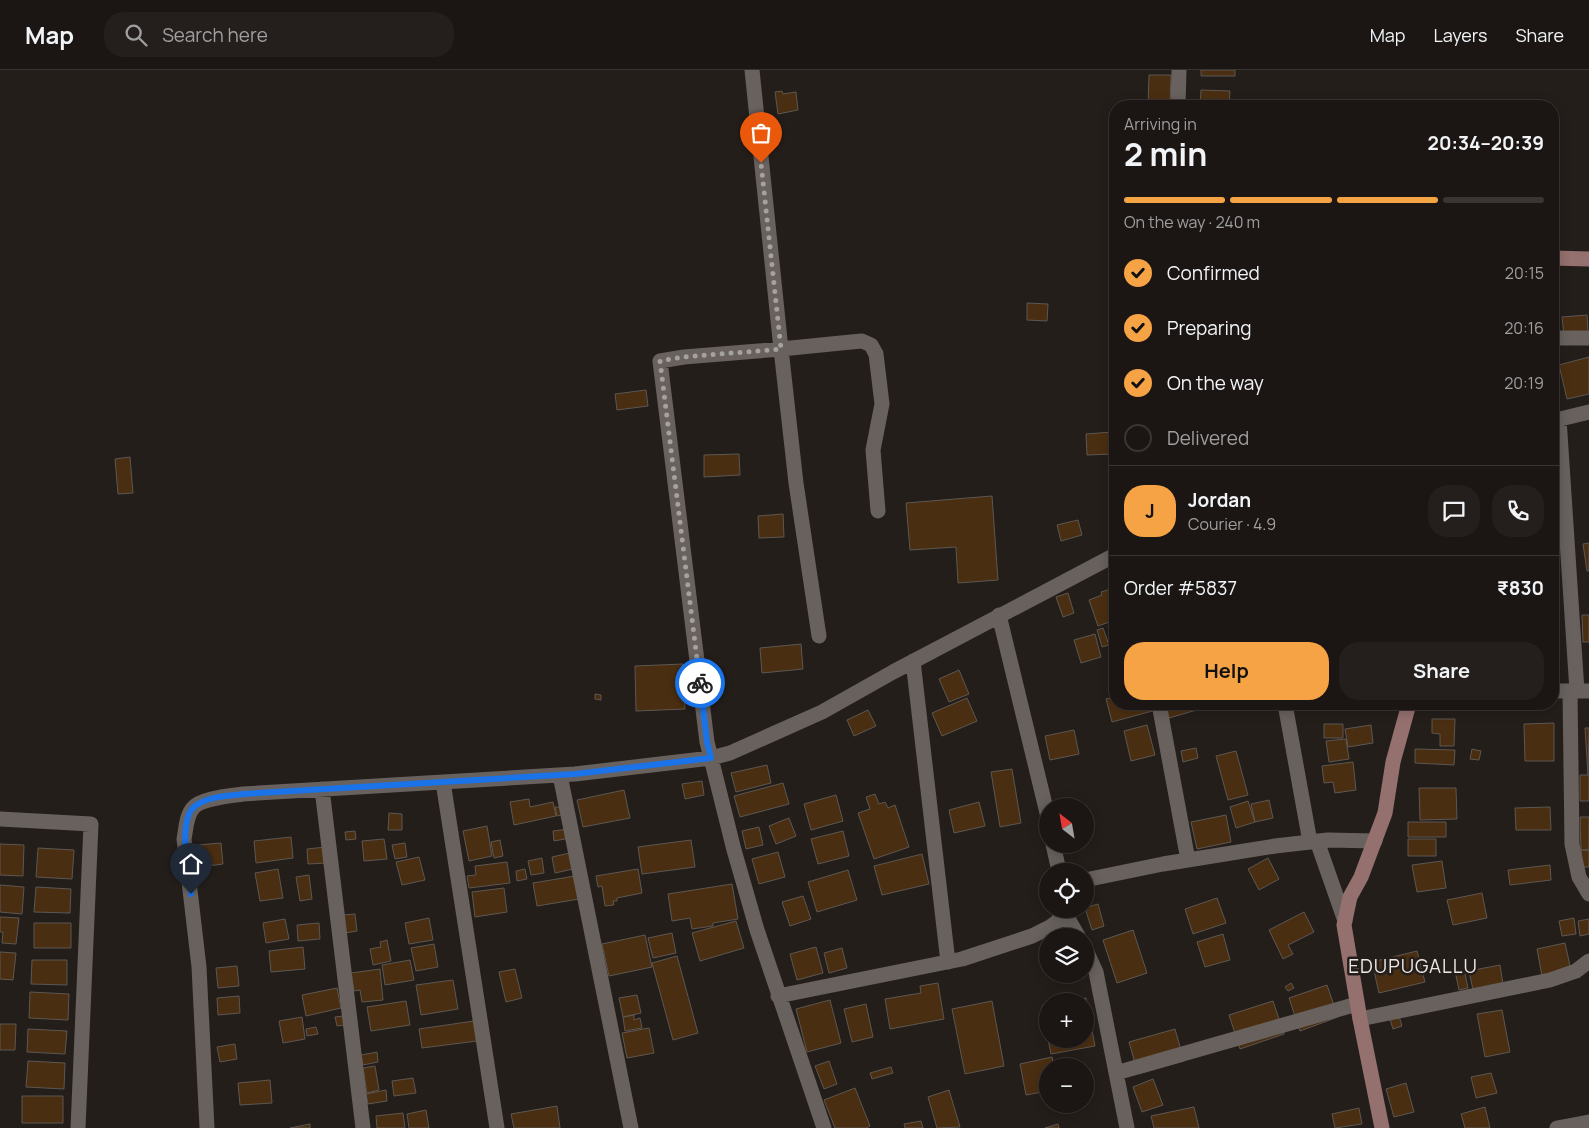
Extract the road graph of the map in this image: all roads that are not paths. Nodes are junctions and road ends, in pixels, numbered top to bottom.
1 (752, 70) edge
2 (1179, 70) edge
3 (1178, 100) edge
4 (1559, 258) edge
5 (1589, 259) edge
6 (1559, 338) edge
7 (1589, 338) edge
8 (781, 349) junction
9 (1589, 412) edge
10 (1559, 419) edge
11 (1559, 455) edge
12 (878, 512) dead end
13 (1109, 558) edge
14 (999, 615) junction
15 (819, 636) dead end
16 (913, 661) junction
17 (1579, 691) edge
18 (1559, 692) edge
19 (1160, 710) edge
20 (1286, 710) edge
21 (1407, 710) edge
22 (711, 758) junction
23 (560, 775) junction
24 (443, 782) junction
25 (322, 789) junction
26 (1043, 798) edge
27 (0, 819) edge
28 (1314, 841) junction
29 (1375, 841) junction
30 (1188, 860) junction
31 (1094, 878) edge
32 (1589, 894) edge
33 (1059, 918) edge
34 (1345, 921) junction
35 (1589, 961) edge
36 (948, 962) junction
37 (1094, 968) edge
38 (778, 996) junction
39 (1359, 1012) junction
40 (1116, 1073) junction
41 (1589, 1122) edge
42 (78, 1128) edge
43 (208, 1128) edge
44 (363, 1128) edge
45 (497, 1128) edge
46 (631, 1128) edge
47 (824, 1128) edge
48 (1128, 1128) edge
49 (1382, 1128) edge
50 (1557, 1128) edge

1 - 8 street
2 - 3 street
4 - 5 main road
6 - 7 street
8 - 12 street
8 - 15 street
8 - 22 street
9 - 10 street
11 - 17 street
13 - 14 street
14 - 16 street
14 - 26 street
16 - 22 street
16 - 36 street
17 - 18 street
17 - 32 street
19 - 30 street
20 - 28 street
21 - 29 main road
22 - 23 street
22 - 38 street
23 - 24 street
23 - 46 street
24 - 25 street
24 - 45 street
25 - 43 street
25 - 44 street
27 - 42 street
28 - 29 street
28 - 30 street
28 - 34 street
29 - 34 main road
30 - 31 street
33 - 36 street
34 - 39 main road
35 - 39 street
36 - 38 street
37 - 40 street
38 - 47 street
39 - 40 street
39 - 49 main road
40 - 48 street
41 - 50 street

